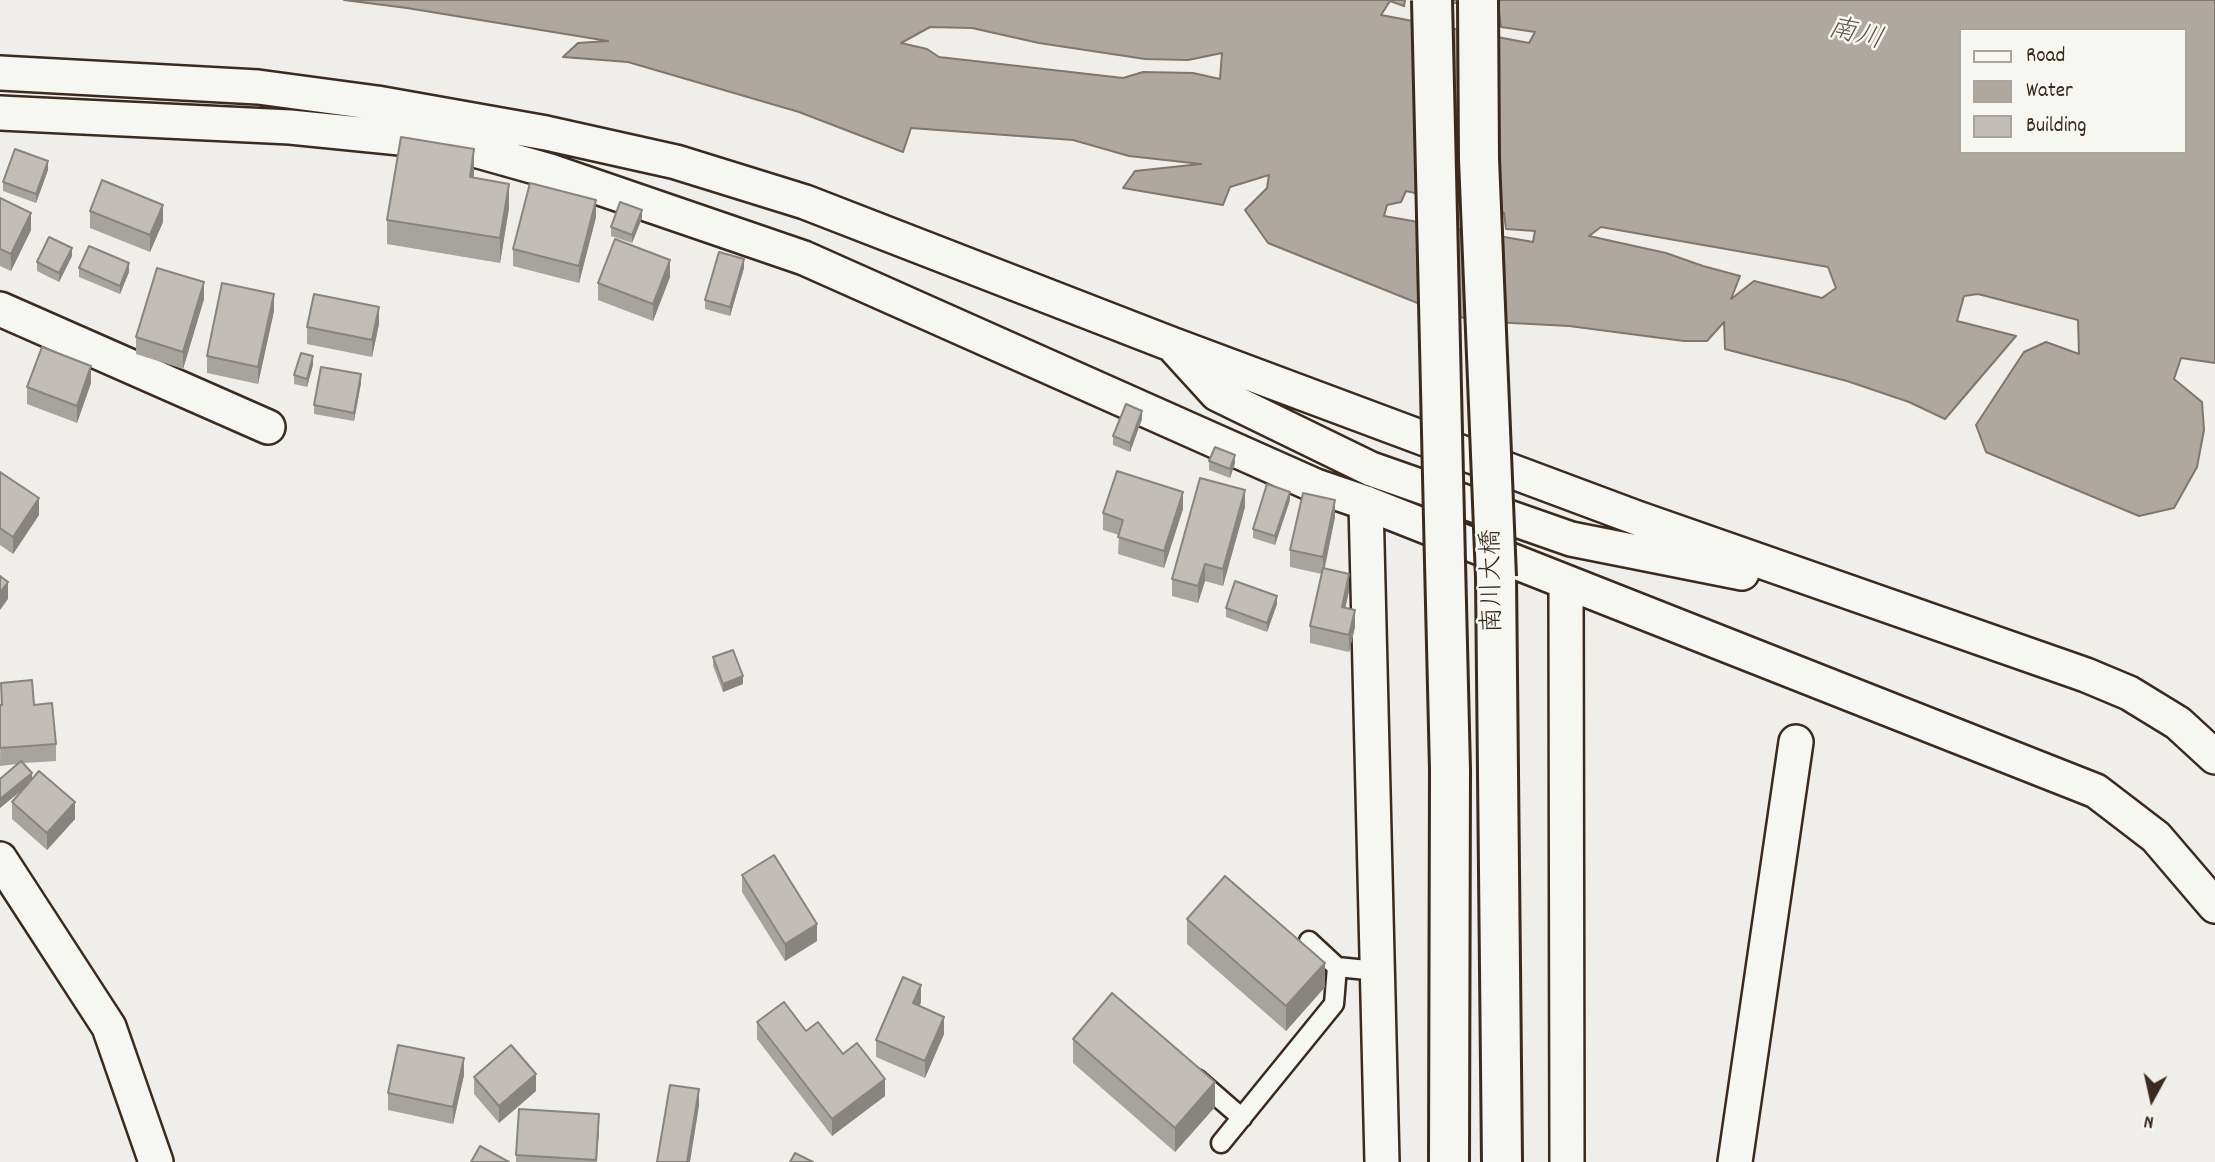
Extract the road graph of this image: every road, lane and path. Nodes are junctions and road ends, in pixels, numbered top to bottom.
1 (1432, 0) edge
2 (1478, 0) edge
3 (0, 73) edge
4 (0, 113) edge
5 (0, 309) edge
6 (1171, 344) junction
7 (268, 427) dead end
8 (1366, 503) junction
9 (1790, 571) junction
10 (1566, 583) junction
11 (1796, 742) dead end
12 (2215, 757) edge
13 (0, 859) edge
14 (2215, 906) edge
15 (1309, 941) dead end
16 (1337, 967) junction
17 (1377, 971) junction
18 (1179, 1064) edge
19 (1241, 1118) junction
20 (1220, 1143) dead end
21 (156, 1162) edge
22 (1382, 1162) edge
23 (1449, 1162) edge
24 (1502, 1162) edge
25 (1567, 1162) edge
26 (1735, 1162) edge

1 - 23 street, 南川大橋, bridge
2 - 24 street, 南川大橋, bridge
3 - 6 street
4 - 8 street
5 - 7 street
6 - 9 street
6 - 9 street
8 - 10 street
8 - 17 street
9 - 12 street
10 - 14 street
10 - 25 street
11 - 26 street
13 - 21 street
15 - 16 lane
16 - 17 lane
16 - 19 lane
17 - 22 street
18 - 19 lane
19 - 20 lane

